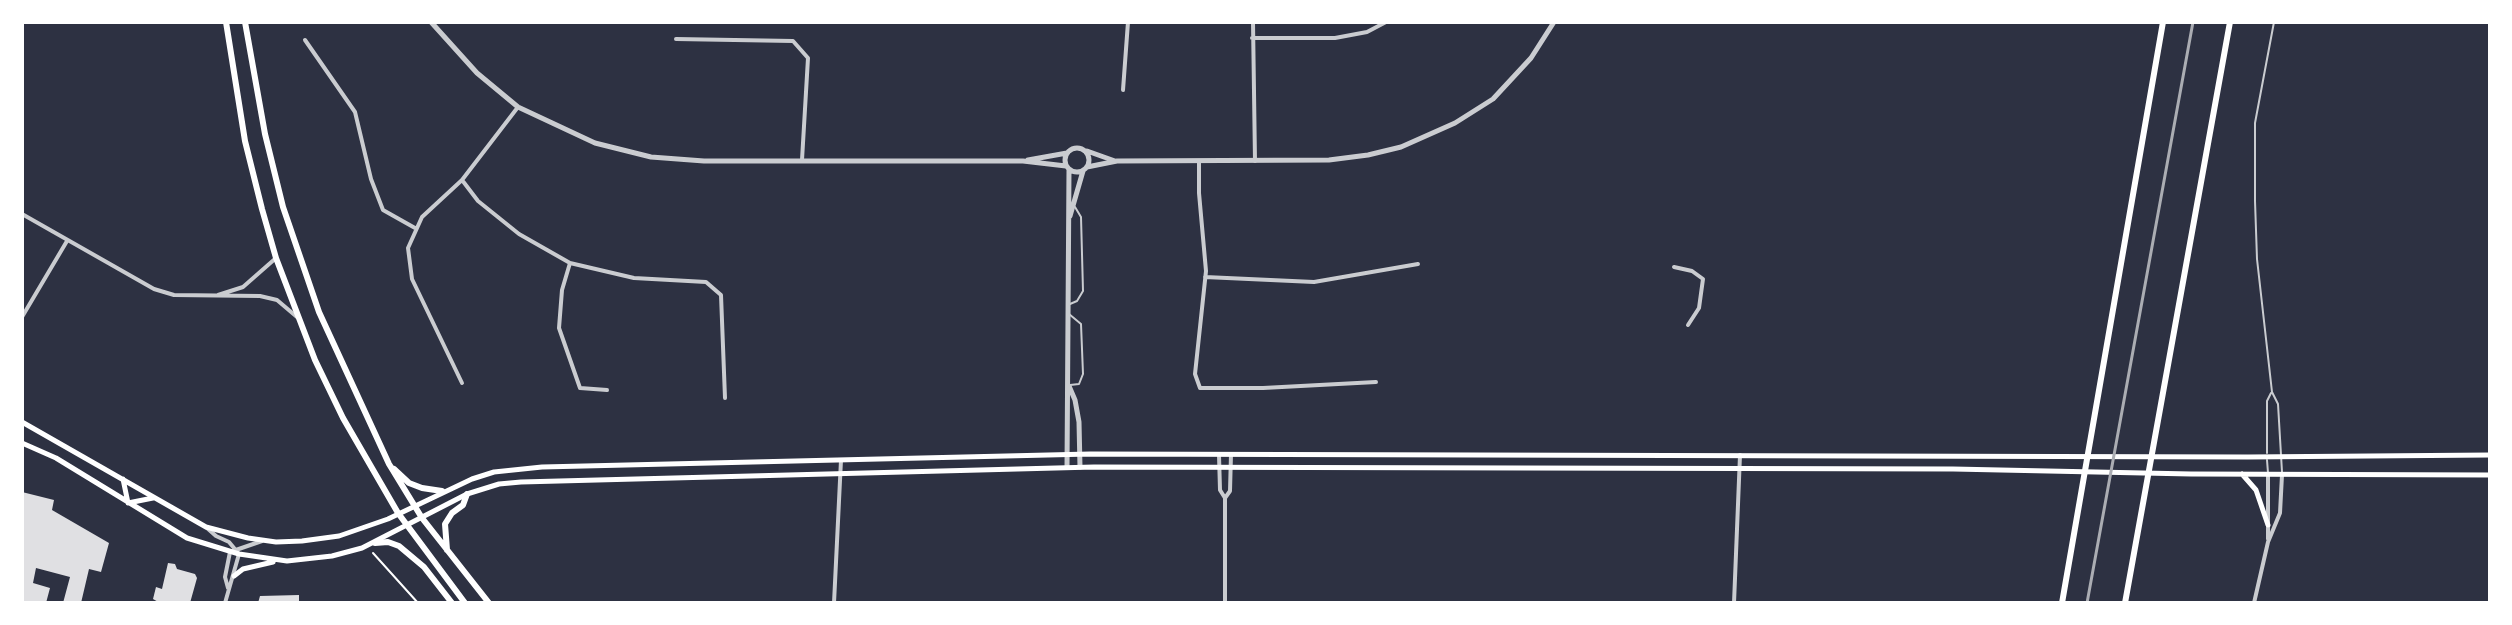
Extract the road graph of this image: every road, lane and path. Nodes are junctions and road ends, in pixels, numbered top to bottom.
1 (226, 22) edge
2 (245, 22) edge
3 (431, 22) edge
4 (1128, 22) edge
5 (1253, 22) edge
6 (1386, 22) edge
7 (1554, 22) edge
8 (2163, 22) edge
9 (2230, 22) edge
10 (2274, 22) edge
11 (1252, 38) junction
12 (676, 39) dead end
13 (305, 40) dead end
14 (1123, 90) dead end
15 (518, 107) junction
16 (1086, 151) junction
17 (1067, 153) junction
18 (802, 160) junction
19 (1023, 161) junction
20 (1117, 161) junction
21 (1199, 161) junction
22 (1255, 161) junction
23 (1068, 168) junction
24 (1085, 169) junction
25 (462, 180) junction
26 (1074, 206) junction
27 (22, 214) edge
28 (1068, 221) junction
29 (415, 228) junction
30 (67, 241) junction
31 (276, 258) junction
32 (570, 263) junction
33 (1418, 264) dead end
34 (1674, 267) dead end
35 (1205, 277) junction
36 (211, 297) junction
37 (1068, 305) junction
38 (1068, 313) junction
39 (22, 317) edge
40 (299, 319) junction
41 (1688, 325) dead end
42 (1376, 382) dead end
43 (462, 383) dead end
44 (1069, 385) junction
45 (607, 390) dead end
46 (2272, 392) junction
47 (725, 398) dead end
48 (22, 422) edge
49 (22, 443) edge
50 (1067, 454) junction
51 (1080, 454) junction
52 (1219, 454) junction
53 (1231, 454) junction
54 (1740, 455) junction
55 (2490, 455) edge
56 (2267, 457) junction
57 (2282, 457) junction
58 (841, 458) junction
59 (654, 463) junction
60 (389, 464) junction
61 (591, 465) junction
62 (1067, 467) junction
63 (1080, 467) junction
64 (1231, 467) junction
65 (1219, 468) junction
66 (1740, 468) junction
67 (841, 472) junction
68 (2242, 474) junction
69 (2268, 474) junction
70 (2282, 475) junction
71 (2490, 475) edge
72 (122, 478) junction
73 (654, 478) junction
74 (591, 479) junction
75 (442, 491) junction
76 (467, 494) junction
77 (154, 497) junction
78 (1225, 498) junction
79 (128, 503) junction
80 (413, 506) junction
81 (398, 513) junction
82 (422, 518) junction
83 (2268, 525) junction
84 (408, 526) junction
85 (206, 527) junction
86 (264, 540) junction
87 (2268, 542) junction
88 (375, 543) junction
89 (235, 552) junction
90 (448, 552) junction
91 (373, 553) dead end
92 (277, 560) junction
93 (234, 576) junction
94 (229, 591) junction
95 (225, 603) edge
96 (418, 603) edge
97 (452, 603) edge
98 (465, 603) edge
99 (489, 603) edge
100 (834, 603) edge
101 (1225, 603) edge
102 (1734, 603) edge
103 (2062, 603) edge
104 (2125, 603) edge
105 (2254, 603) edge

1 - 31 highway
2 - 60 highway
3 - 15 street
4 - 14 street
5 - 11 street
6 - 11 street
7 - 22 street
8 - 103 highway
9 - 104 highway
10 - 46 lane
11 - 22 street
12 - 18 street
13 - 29 street
15 - 18 street
15 - 25 street
16 - 17 street
16 - 20 street
16 - 24 street
17 - 19 street
17 - 23 street
18 - 19 street
19 - 23 street
20 - 21 street
20 - 24 street
21 - 22 street
21 - 35 street
23 - 24 street
23 - 28 street
24 - 26 street
25 - 29 street
25 - 32 street
26 - 28 street
26 - 37 lane
27 - 30 street
28 - 37 street
29 - 43 street
30 - 36 street
30 - 39 street
31 - 36 street
31 - 40 highway
32 - 45 street
32 - 47 street
33 - 35 street
34 - 41 street
35 - 42 street
36 - 40 street
37 - 38 street
38 - 44 street
38 - 44 lane
40 - 81 highway
44 - 50 street
44 - 51 street
46 - 56 lane
46 - 57 lane
48 - 72 main road
49 - 79 main road
50 - 51 main road
50 - 58 main road
50 - 62 street
51 - 52 main road
51 - 63 street
52 - 53 main road
52 - 65 street
53 - 54 main road
53 - 64 street
54 - 56 main road
54 - 66 street
55 - 57 main road
56 - 57 main road
56 - 69 lane
57 - 70 lane
58 - 59 main road
58 - 67 street
59 - 61 main road
59 - 73 main road
60 - 75 highway
60 - 80 highway
61 - 74 main road
61 - 75 main road
62 - 63 main road
62 - 67 main road
63 - 65 main road
64 - 65 main road
64 - 66 main road
64 - 78 street
65 - 78 street
66 - 68 main road
66 - 102 street
67 - 73 main road
67 - 100 street
68 - 69 main road
68 - 83 main road
69 - 70 main road
69 - 83 street
70 - 71 main road
70 - 87 street
72 - 77 main road
72 - 79 main road
73 - 74 main road
74 - 76 main road
75 - 80 main road
76 - 82 main road
76 - 90 highway
77 - 79 main road
77 - 85 main road
78 - 101 street
79 - 89 main road
80 - 81 main road
80 - 82 highway
81 - 84 highway
81 - 86 main road
82 - 84 main road
82 - 90 highway
83 - 87 street
84 - 88 main road
84 - 98 highway
85 - 86 main road
85 - 89 street
86 - 89 street
87 - 105 street
88 - 92 main road
88 - 97 highway
89 - 92 main road
89 - 93 street
89 - 94 street
90 - 99 highway
91 - 96 path
92 - 93 main road
93 - 94 street
94 - 95 street

